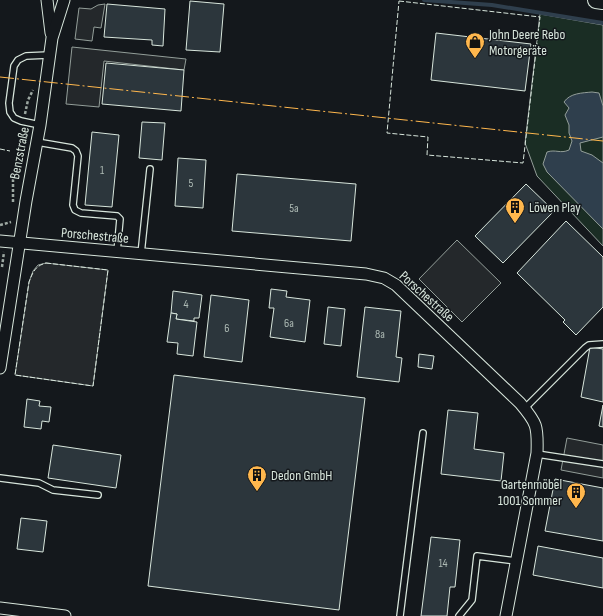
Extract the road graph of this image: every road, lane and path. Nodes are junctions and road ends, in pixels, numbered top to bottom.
1 (47, 0) edge
2 (64, 0) edge
3 (596, 0) edge
4 (603, 1) edge
5 (52, 38) junction
6 (50, 55) junction
7 (34, 88) dead end
8 (24, 121) junction
9 (40, 125) junction
10 (37, 142) junction
11 (150, 169) dead end
12 (12, 208) dead end
13 (11, 215) dead end
14 (11, 222) junction
15 (0, 225) edge
16 (3, 241) edge
17 (19, 243) junction
18 (117, 252) junction
19 (141, 254) junction
20 (1, 263) edge
21 (2, 270) dead end
22 (603, 344) edge
23 (0, 368) edge
24 (525, 408) junction
25 (423, 433) dead end
26 (537, 454) junction
27 (603, 464) edge
28 (0, 478) edge
29 (98, 495) dead end
30 (516, 561) junction
31 (0, 608) edge
32 (65, 616) edge
33 (400, 616) edge
34 (460, 616) edge
35 (506, 616) edge

1 - 5 street, Benzstraße
2 - 5 street, Benzstraße
3 - 4 street
5 - 6 street, Benzstraße
6 - 8 lane
6 - 9 street, Benzstraße
7 - 8 path
8 - 9 lane
8 - 12 path
9 - 10 street, Benzstraße
10 - 17 street, Benzstraße
10 - 18 lane
11 - 19 lane
13 - 14 path
14 - 15 path
14 - 16 path
16 - 17 street, Porschestraße
16 - 20 path
17 - 18 street, Porschestraße
17 - 23 street, Benzstraße
18 - 19 street, Porschestraße
19 - 24 street, Porschestraße
20 - 21 path
22 - 24 lane
24 - 26 street, Porschestraße
25 - 33 lane
26 - 27 lane
26 - 30 street, Porschestraße
28 - 29 lane
30 - 34 lane
30 - 35 street, Porschestraße
31 - 32 street

